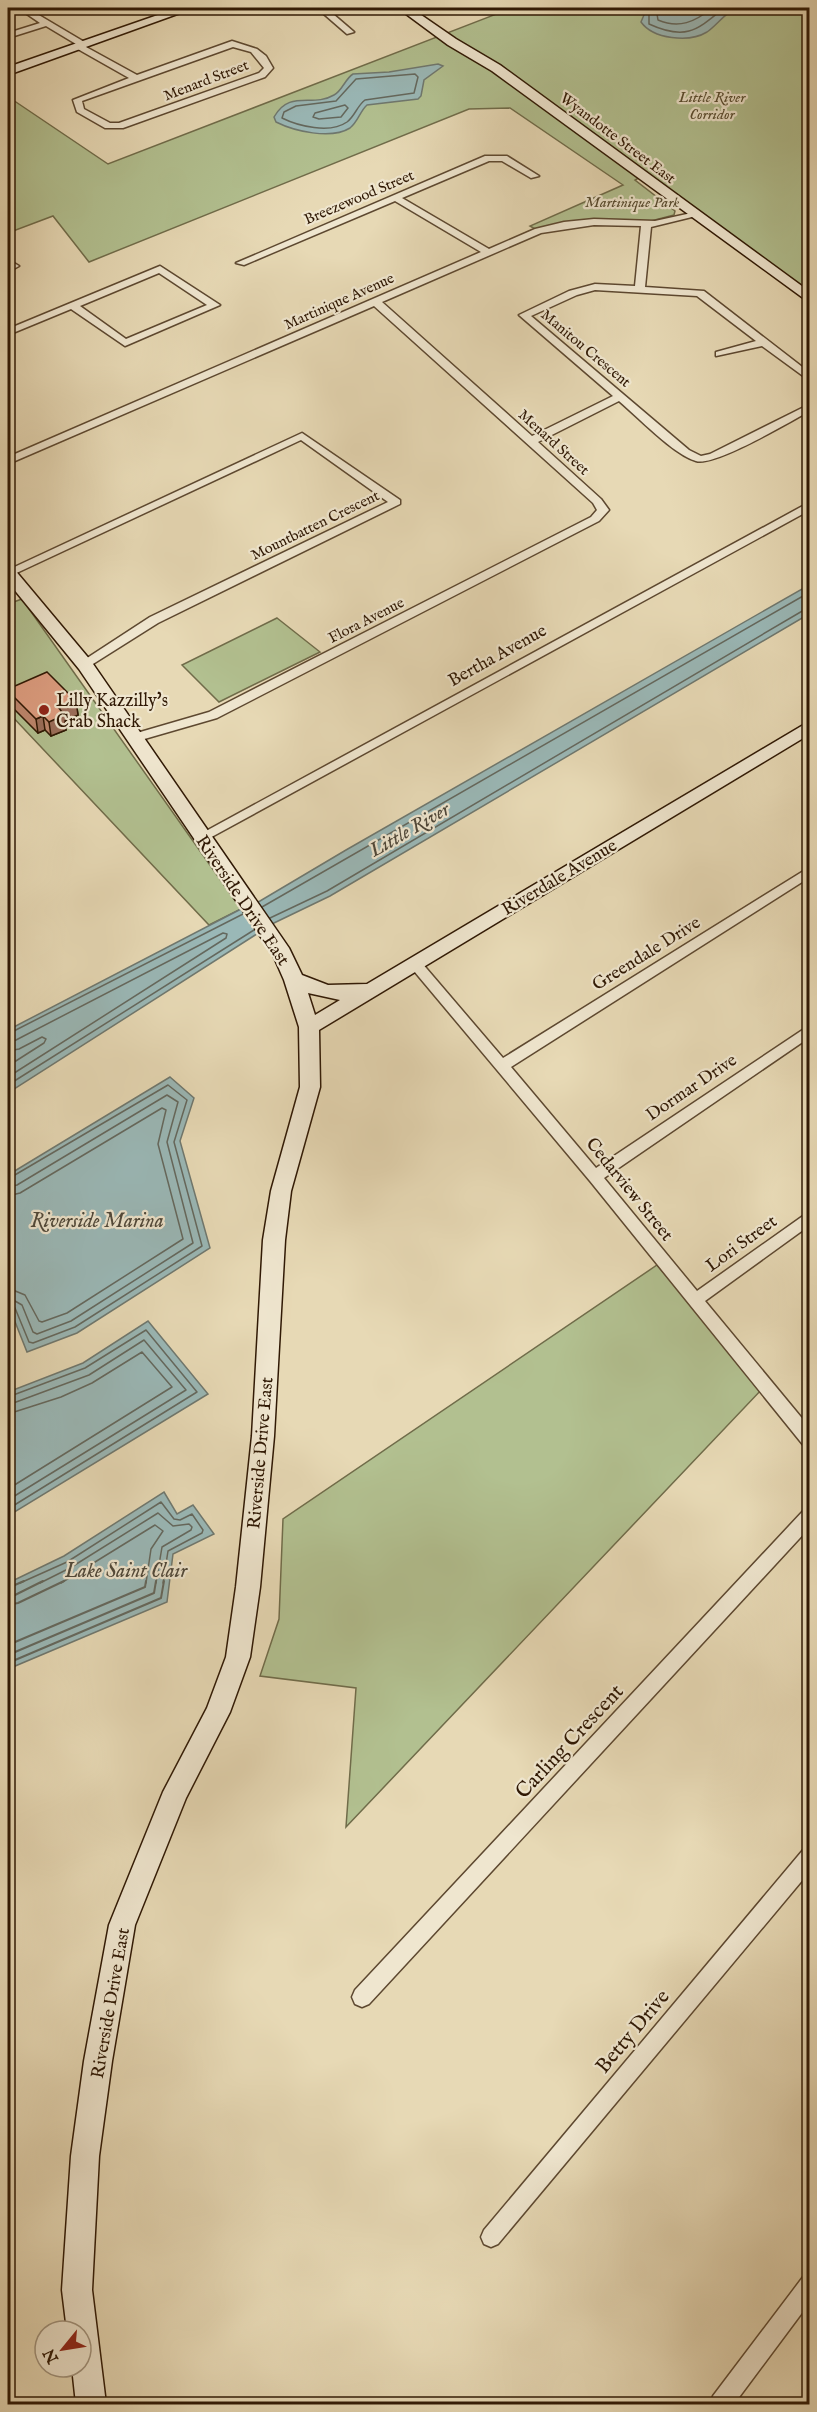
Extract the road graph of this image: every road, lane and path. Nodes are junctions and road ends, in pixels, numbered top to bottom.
1 (22, 8) edge
2 (188, 8) edge
3 (321, 8) edge
4 (404, 8) edge
5 (47, 22) junction
6 (350, 32) dead end
7 (8, 36) edge
8 (81, 45) junction
9 (8, 71) edge
10 (135, 78) junction
11 (534, 176) dead end
12 (396, 198) junction
13 (693, 214) junction
14 (646, 225) junction
15 (487, 252) junction
16 (241, 263) dead end
17 (640, 289) junction
18 (810, 299) edge
19 (376, 302) junction
20 (72, 305) junction
21 (8, 332) edge
22 (763, 342) junction
23 (720, 354) dead end
24 (810, 378) edge
25 (620, 397) junction
26 (810, 407) edge
27 (531, 441) junction
28 (8, 461) edge
29 (810, 505) edge
30 (603, 510) joint
31 (8, 573) edge
32 (85, 665) junction
33 (810, 726) edge
34 (134, 738) junction
35 (201, 837) junction
36 (810, 871) edge
37 (416, 965) junction
38 (294, 980) junction
39 (376, 987) junction
40 (309, 1027) junction
41 (810, 1030) edge
42 (502, 1066) junction
43 (595, 1177) junction
44 (810, 1217) edge
45 (287, 1256) dead end
46 (695, 1300) junction
47 (266, 1382) junction
48 (810, 1442) edge
49 (810, 1515) edge
50 (810, 1856) edge
51 (362, 1997) dead end
52 (491, 2237) dead end
53 (810, 2284) edge
54 (91, 2404) edge
55 (721, 2404) edge

1 - 5 street
2 - 8 main road
3 - 6 street
4 - 13 main road, Wyandotte Street East
5 - 7 street
5 - 8 street
8 - 9 main road
8 - 10 street
10 - 10 street, Menard Street
11 - 12 street, Breezewood Street
12 - 15 street
12 - 16 street, Breezewood Street
13 - 14 street, Martinique Avenue
13 - 18 main road, Wyandotte Street East
14 - 15 street, Martinique Avenue
14 - 17 street
15 - 19 street, Martinique Avenue
17 - 22 street, Manitou Crescent
17 - 25 street, Manitou Crescent
19 - 27 street, Menard Street
19 - 28 street, Martinique Avenue
20 - 20 street
20 - 21 street
22 - 23 street
22 - 24 street, Manitou Crescent
25 - 26 street, Manitou Crescent
25 - 27 street
27 - 30 street, Menard Street
29 - 35 street, Bertha Avenue
30 - 34 street, Flora Avenue
31 - 32 main road, Riverside Drive East
31 - 32 street, Mountbatten Crescent
32 - 34 main road, Riverside Drive East
33 - 37 main road, Riverdale Avenue
34 - 35 main road, Riverside Drive East
35 - 38 main road, Riverside Drive East
36 - 42 street, Greendale Drive
37 - 39 main road, Riverdale Avenue
37 - 42 street, Cedarview Street
38 - 39 main road
38 - 40 main road, Riverside Drive East
39 - 40 main road, Riverdale Avenue
40 - 47 main road, Riverside Drive East
41 - 43 street, Dormar Drive
42 - 43 street, Cedarview Street
43 - 46 street, Cedarview Street
44 - 46 street, Lori Street
45 - 47 main road
46 - 48 street, Cedarview Street
47 - 54 main road, Riverside Drive East
49 - 51 street, Carling Crescent
50 - 52 street, Betty Drive
53 - 55 street

